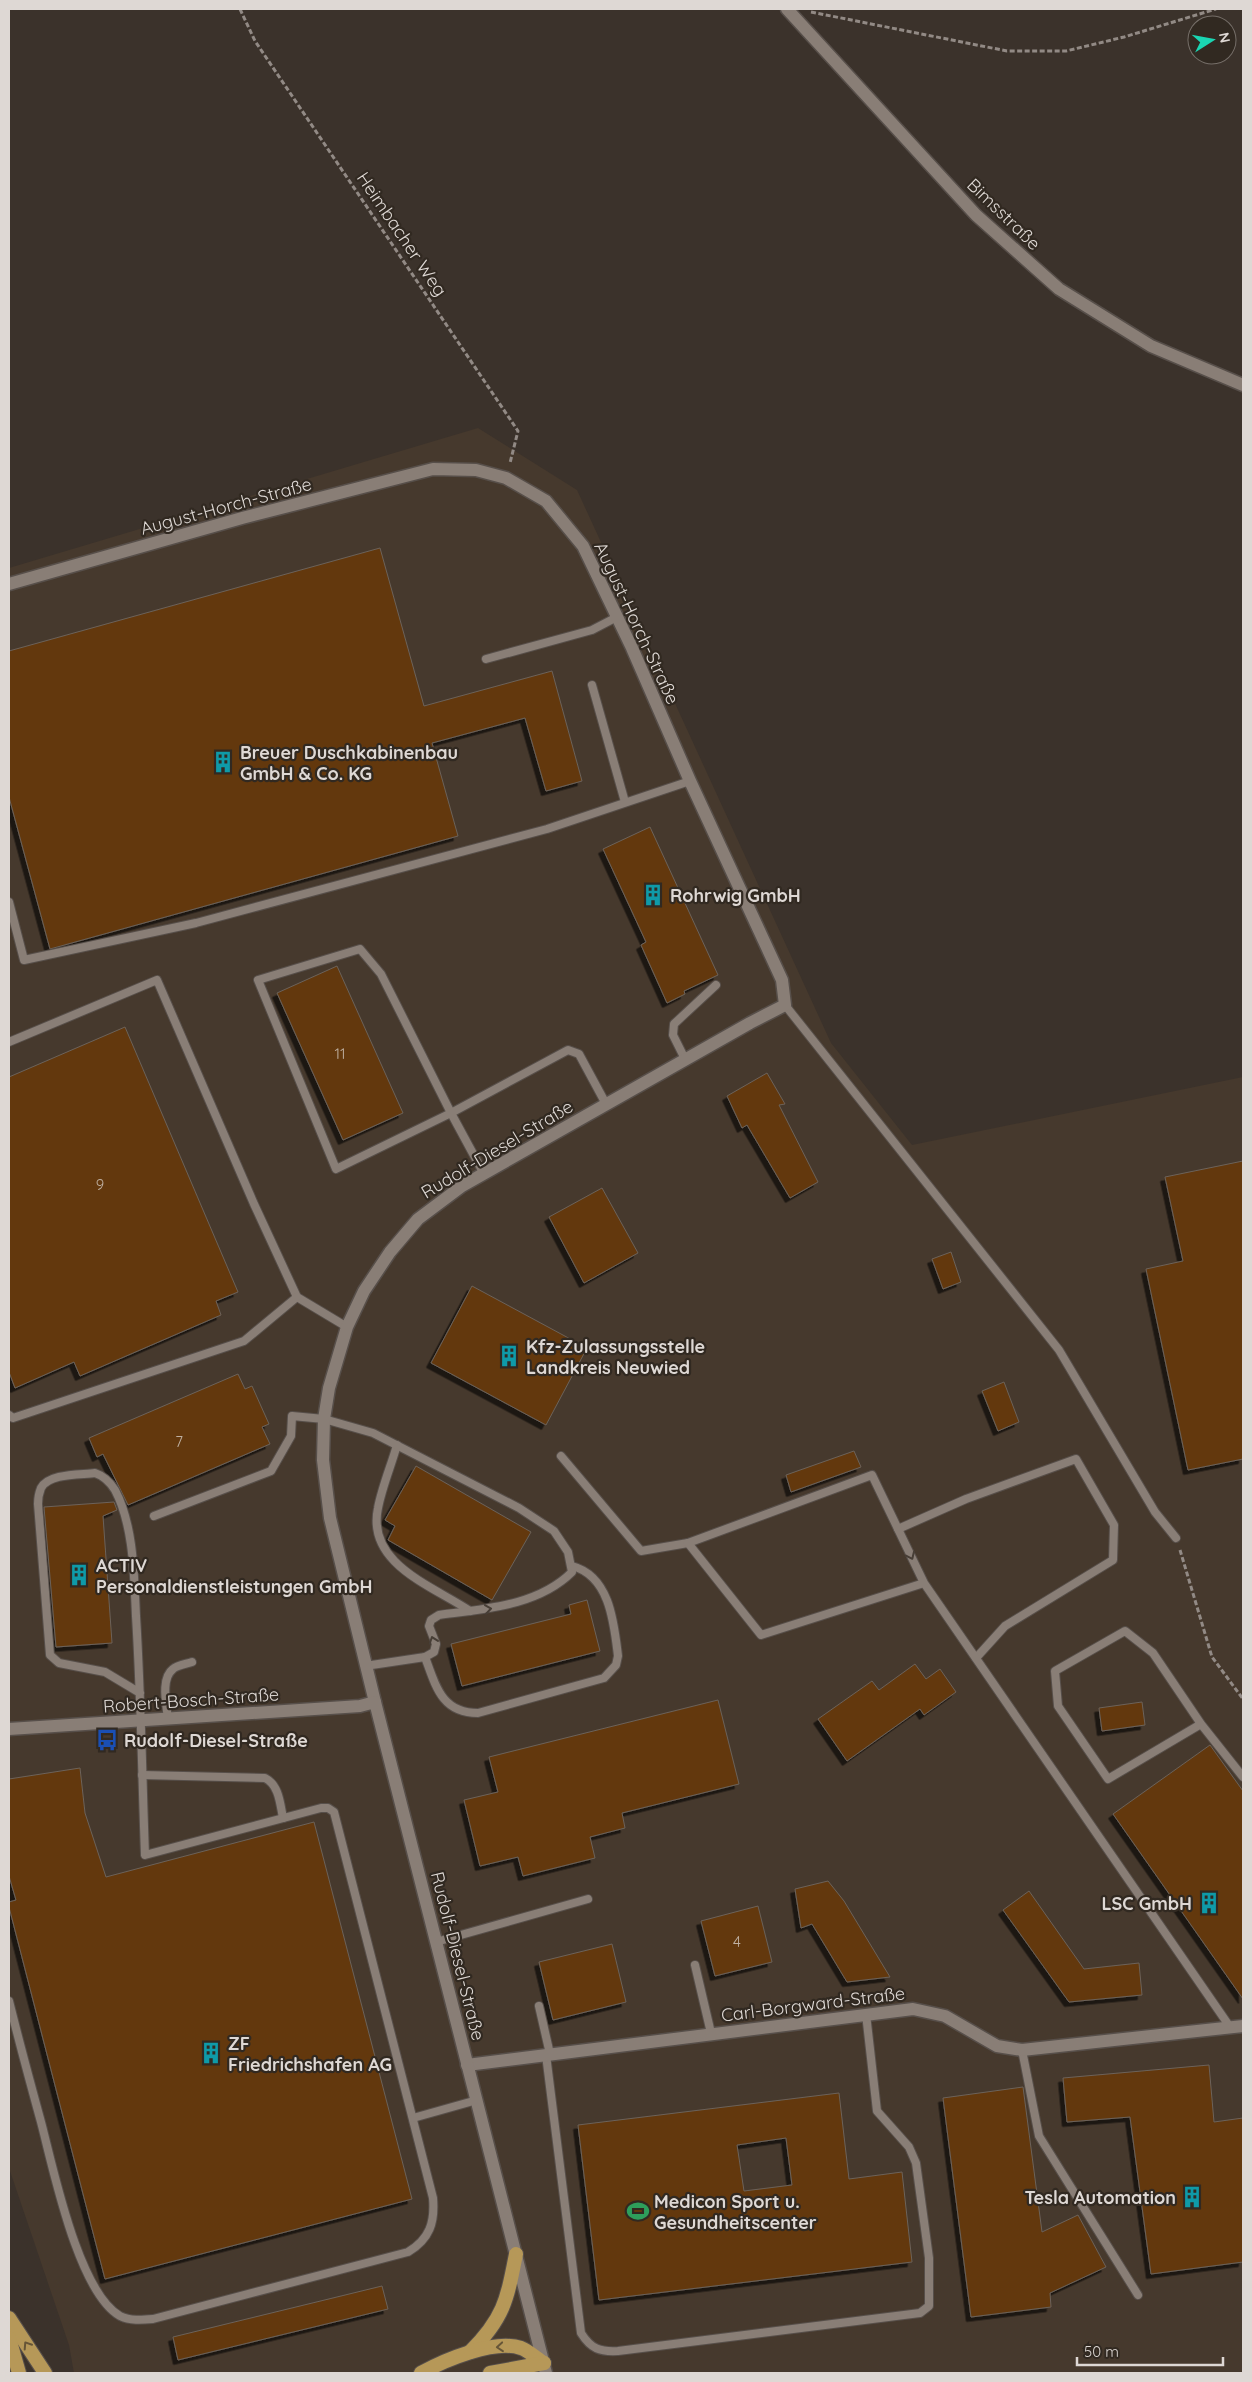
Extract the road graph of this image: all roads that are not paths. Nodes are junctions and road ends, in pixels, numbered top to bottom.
1 (786, 9) edge
2 (1243, 385) edge
3 (9, 584) edge
4 (617, 617) junction
5 (486, 659) dead end
6 (592, 685) dead end
7 (690, 782) junction
8 (625, 802) junction
9 (9, 902) edge
10 (716, 985) dead end
11 (785, 1005) junction
12 (9, 1042) edge
13 (685, 1059) junction
14 (606, 1104) junction
15 (451, 1114) junction
16 (484, 1174) junction
17 (297, 1297) junction
18 (347, 1327) junction
19 (9, 1416) edge
20 (324, 1419) junction
21 (397, 1445) junction
22 (561, 1456) dead end
23 (154, 1516) dead end
24 (898, 1529) junction
25 (1176, 1538) road end
26 (688, 1543) junction
27 (572, 1566) junction
28 (924, 1583) junction
29 (470, 1611) junction
30 (425, 1657) junction
31 (976, 1658) junction
32 (192, 1662) dead end
33 (365, 1666) junction
34 (140, 1693) junction
35 (375, 1702) junction
36 (168, 1720) junction
37 (141, 1722) junction
38 (1201, 1724) junction
39 (9, 1729) edge
40 (142, 1775) junction
41 (1243, 1777) edge
42 (283, 1818) junction
43 (588, 1899) dead end
44 (436, 1942) junction
45 (695, 1965) dead end
46 (9, 2001) edge
47 (539, 2006) dead end
48 (866, 2014) junction
49 (1243, 2026) edge
50 (1230, 2027) junction
51 (711, 2033) junction
52 (1022, 2050) junction
53 (548, 2054) junction
54 (467, 2065) junction
55 (477, 2100) junction
56 (413, 2118) junction
57 (516, 2254) junction
58 (1138, 2295) dead end
59 (9, 2318) edge
60 (9, 2338) edge
61 (469, 2353) junction
62 (545, 2368) edge
63 (19, 2373) edge
64 (45, 2373) edge
65 (421, 2373) edge
66 (490, 2373) edge

1 - 2 street, Bimsstraße
3 - 4 street, August-Horch-Straße
4 - 5 lane
4 - 7 street, August-Horch-Straße
6 - 8 lane
7 - 8 lane
7 - 11 street, August-Horch-Straße
8 - 9 lane
10 - 13 lane
11 - 13 street, Rudolf-Diesel-Straße
11 - 25 lane
12 - 17 lane
13 - 14 street, Rudolf-Diesel-Straße
14 - 15 lane
14 - 16 street, Rudolf-Diesel-Straße
15 - 15 lane
15 - 16 lane
16 - 18 street, Rudolf-Diesel-Straße
17 - 18 lane
17 - 19 lane
18 - 20 street, Rudolf-Diesel-Straße
20 - 21 lane
20 - 23 lane
20 - 33 street, Rudolf-Diesel-Straße
21 - 27 lane
21 - 29 lane
22 - 26 lane
24 - 26 lane
24 -> 28 lane
24 - 31 lane
26 - 28 lane
29 -> 27 lane
27 - 30 lane
28 - 31 lane
30 -> 29 lane
30 - 33 lane
31 - 50 lane
32 - 36 lane
33 - 35 street, Rudolf-Diesel-Straße
34 - 34 lane
34 - 37 lane
35 - 36 street, Robert-Bosch-Straße
35 - 44 street, Rudolf-Diesel-Straße
36 - 37 street, Robert-Bosch-Straße
37 - 39 street, Robert-Bosch-Straße
37 - 40 lane
38 - 38 lane
38 - 41 lane
40 - 42 lane
40 - 42 lane
42 - 56 lane
43 - 44 lane
44 - 54 street, Rudolf-Diesel-Straße
45 - 51 lane
46 - 56 lane
47 - 53 lane
48 - 51 street, Carl-Borgward-Straße
48 - 52 street, Carl-Borgward-Straße
48 - 53 lane
49 - 50 street, Carl-Borgward-Straße
50 - 52 street, Carl-Borgward-Straße
51 - 53 street, Carl-Borgward-Straße
52 - 58 lane
53 - 54 street, Carl-Borgward-Straße
54 - 55 street, Rudolf-Diesel-Straße
55 - 56 lane
55 - 57 street, Rudolf-Diesel-Straße
57 - 61 highway
57 - 62 street, Rudolf-Diesel-Straße
64 -> 59 highway
60 - 63 highway
62 -> 61 highway
61 - 65 highway
62 - 66 highway

